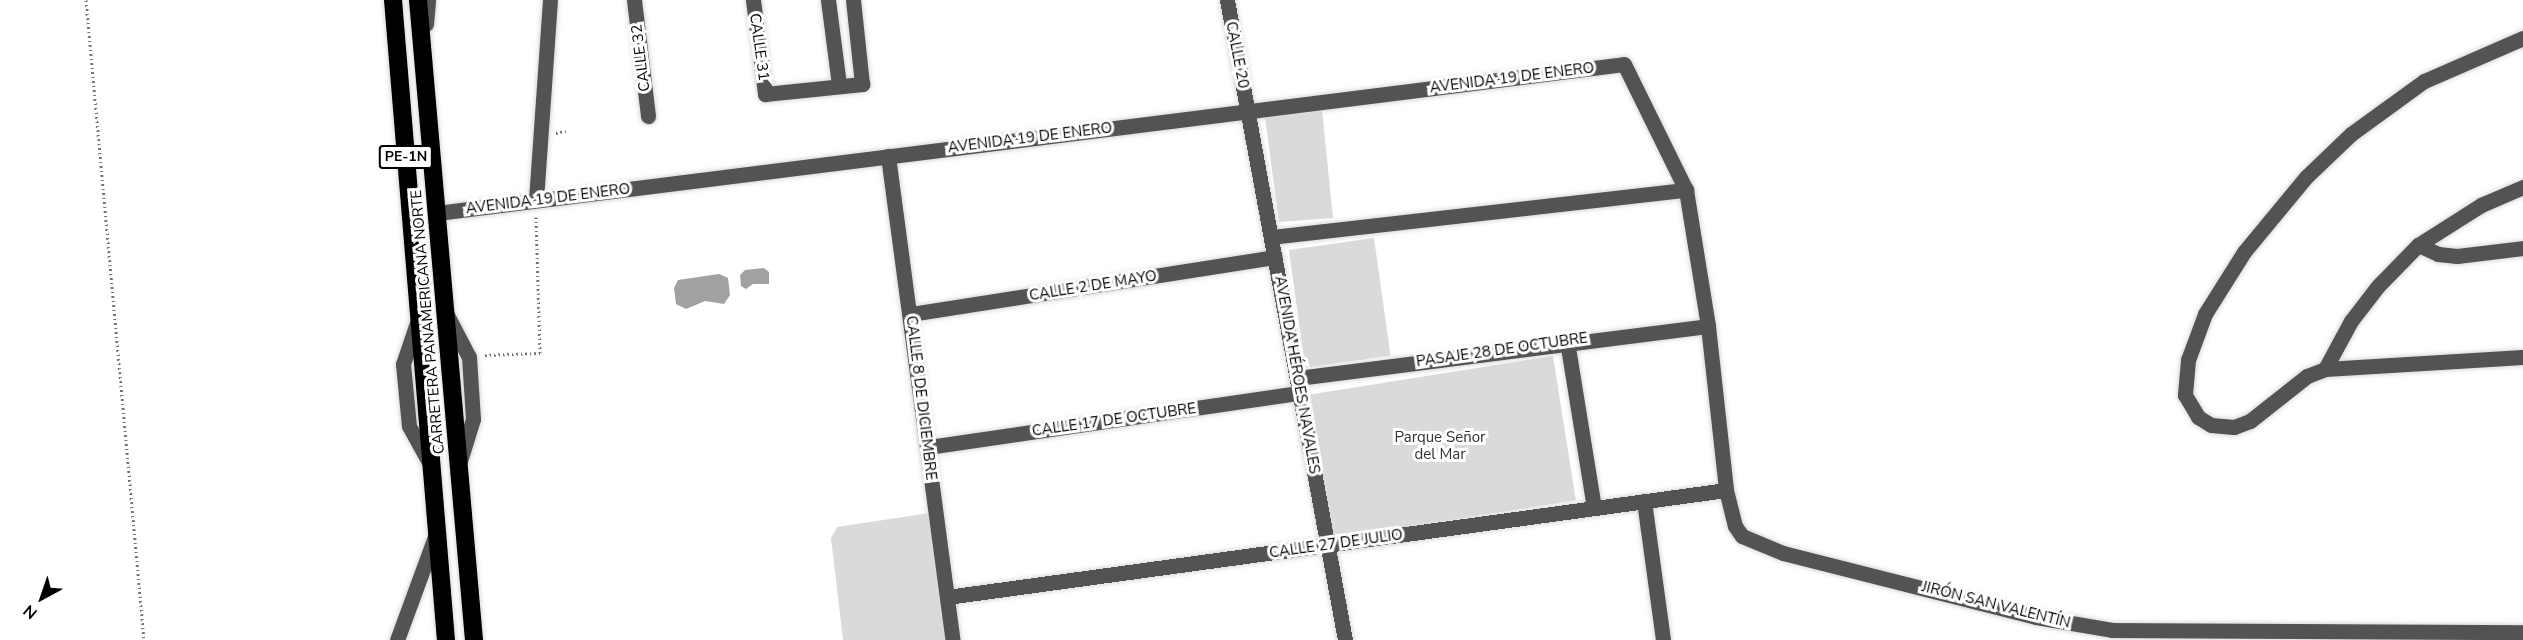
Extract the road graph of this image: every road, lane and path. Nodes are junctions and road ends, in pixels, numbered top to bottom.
1 (86, 0) edge
2 (393, 0) edge
3 (418, 0) edge
4 (428, 0) edge
5 (550, 0) edge
6 (634, 0) edge
7 (753, 0) edge
8 (828, 0) edge
9 (853, 0) edge
10 (1227, 0) edge
11 (2523, 38) edge
12 (1624, 64) joint
13 (424, 72) junction
14 (839, 85) junction
15 (1248, 111) junction
16 (648, 116) dead end
17 (888, 156) junction
18 (2523, 187) edge
19 (1686, 190) junction
20 (536, 200) junction
21 (437, 213) junction
22 (1271, 237) junction
23 (2418, 245) junction
24 (2523, 248) edge
25 (1275, 257) junction
26 (911, 314) junction
27 (1708, 326) junction
28 (1567, 341) junction
29 (482, 356) dead end
30 (2523, 357) edge
31 (2325, 369) junction
32 (1299, 385) junction
33 (928, 447) junction
34 (1725, 490) junction
35 (1644, 501) junction
36 (1594, 508) junction
37 (438, 531) junction
38 (1328, 545) junction
39 (947, 597) junction
40 (2523, 632) edge
41 (2113, 635) edge
42 (2269, 636) edge
43 (144, 640) edge
44 (397, 640) edge
45 (446, 640) edge
46 (474, 640) edge
47 (953, 640) edge
48 (1345, 640) edge
49 (1663, 640) edge

1 - 43 path
2 - 37 highway, CARRETERA PANAMERICANA NORTE / PE-1N
3 - 13 highway, CARRETERA PANAMERICANA NORTE / PE-1N
4 - 13 street
5 - 20 street
6 - 16 street, CALLE 32
7 - 14 street, CALLE 31
8 - 14 street
9 - 14 street
10 - 15 street, CALLE 20
11 - 31 street
12 - 15 street, AVENIDA 19 DE ENERO
12 - 19 street, JIRÓN SAN VALENTÍN
13 - 21 highway, CARRETERA PANAMERICANA NORTE / PE-1N
15 - 17 street, AVENIDA 19 DE ENERO
15 - 22 street, AVENIDA HÉROES NAVALES
17 - 20 street, AVENIDA 19 DE ENERO
17 - 26 street, CALLE 8 DE DICIEMBRE
18 - 23 street
19 - 22 street
19 - 27 street, JIRÓN SAN VALENTÍN
20 - 21 street, AVENIDA 19 DE ENERO
20 - 29 path
21 - 46 highway, CARRETERA PANAMERICANA NORTE / PE-1N
22 - 25 street, AVENIDA HÉROES NAVALES
23 - 24 street
23 - 31 street
25 - 26 street, CALLE 2 DE MAYO
25 - 32 street, AVENIDA HÉROES NAVALES
26 - 33 street, CALLE 8 DE DICIEMBRE
27 - 28 street, PASAJE 28 DE OCTUBRE
27 - 34 street, JIRÓN SAN VALENTÍN
28 - 32 street, PASAJE 28 DE OCTUBRE
28 - 36 street
30 - 31 street
32 - 33 street, CALLE 17 DE OCTUBRE
32 - 38 street, AVENIDA HÉROES NAVALES
33 - 39 street, CALLE 8 DE DICIEMBRE
34 - 35 street, CALLE 27 DE JULIO
34 - 41 street, JIRÓN SAN VALENTÍN
35 - 36 street, CALLE 27 DE JULIO
35 - 49 street
36 - 38 street, CALLE 27 DE JULIO
37 - 44 street
37 - 45 highway, CARRETERA PANAMERICANA NORTE / PE-1N
38 - 39 street, CALLE 27 DE JULIO
38 - 48 street, AVENIDA HÉROES NAVALES
39 - 47 street, CALLE 8 DE DICIEMBRE
40 - 42 street, JIRÓN SAN VALENTÍN
41 - 42 street, JIRÓN SAN VALENTÍN

